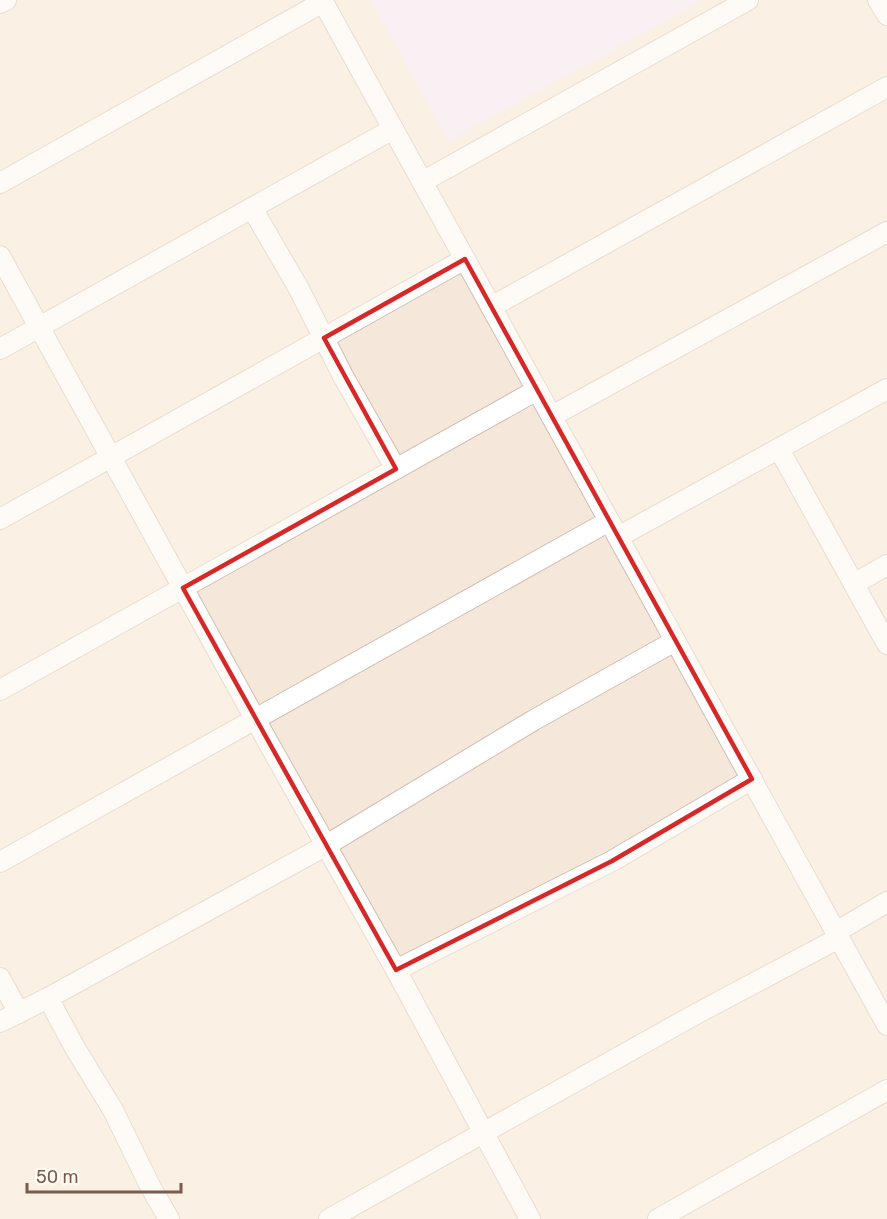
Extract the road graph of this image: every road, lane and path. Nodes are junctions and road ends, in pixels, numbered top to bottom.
1 (6, 0) edge
2 (748, 0) edge
3 (878, 0) edge
4 (323, 1) edge
5 (0, 3) edge
6 (887, 15) edge
7 (887, 87) edge
8 (393, 129) junction
9 (422, 182) junction
10 (0, 183) edge
11 (252, 208) junction
12 (887, 232) edge
13 (0, 256) edge
14 (465, 259) junction
15 (492, 307) junction
16 (39, 328) junction
17 (324, 338) junction
18 (0, 349) edge
19 (887, 388) edge
20 (537, 390) junction
21 (552, 416) junction
22 (779, 449) junction
23 (111, 457) junction
24 (396, 469) junction
25 (0, 519) edge
26 (614, 529) junction
27 (887, 566) edge
28 (854, 584) junction
29 (183, 588) junction
30 (675, 641) junction
31 (887, 644) edge
32 (0, 690) edge
33 (255, 719) junction
34 (752, 779) junction
35 (325, 846) junction
36 (0, 862) edge
37 (887, 902) edge
38 (837, 935) junction
39 (396, 970) junction
40 (0, 978) edge
41 (48, 998) junction
42 (19, 1013) junction
43 (0, 1022) edge
44 (887, 1025) edge
45 (887, 1090) edge
46 (483, 1133) junction
47 (169, 1219) edge
48 (329, 1219) edge
49 (530, 1219) edge
50 (658, 1219) edge

1 - 5 street
2 - 9 street
3 - 6 street
4 - 8 street
4 - 10 street
7 - 15 street
8 - 9 street
8 - 11 street
9 - 14 street
11 - 16 street
11 - 17 street
12 - 21 street
13 - 16 street
14 - 15 street
14 - 17 street
15 - 20 street
16 - 18 street
16 - 23 street
17 - 23 street
17 - 24 street
19 - 22 street
20 - 21 street
20 - 24 street
21 - 26 street
22 - 26 street
22 - 28 street
23 - 25 street
23 - 29 street
24 - 29 street
26 - 30 street
26 - 33 street
27 - 28 street
28 - 31 street
29 - 32 street
29 - 33 street
30 - 34 street
30 - 35 street
33 - 35 street
33 - 36 street
34 - 38 street
34 - 39 street
35 - 39 street
35 - 41 street
37 - 38 street
38 - 44 street
38 - 46 street
39 - 46 street
40 - 42 street
41 - 42 street
41 - 47 street
42 - 43 street
45 - 50 street
46 - 48 street
46 - 49 street

